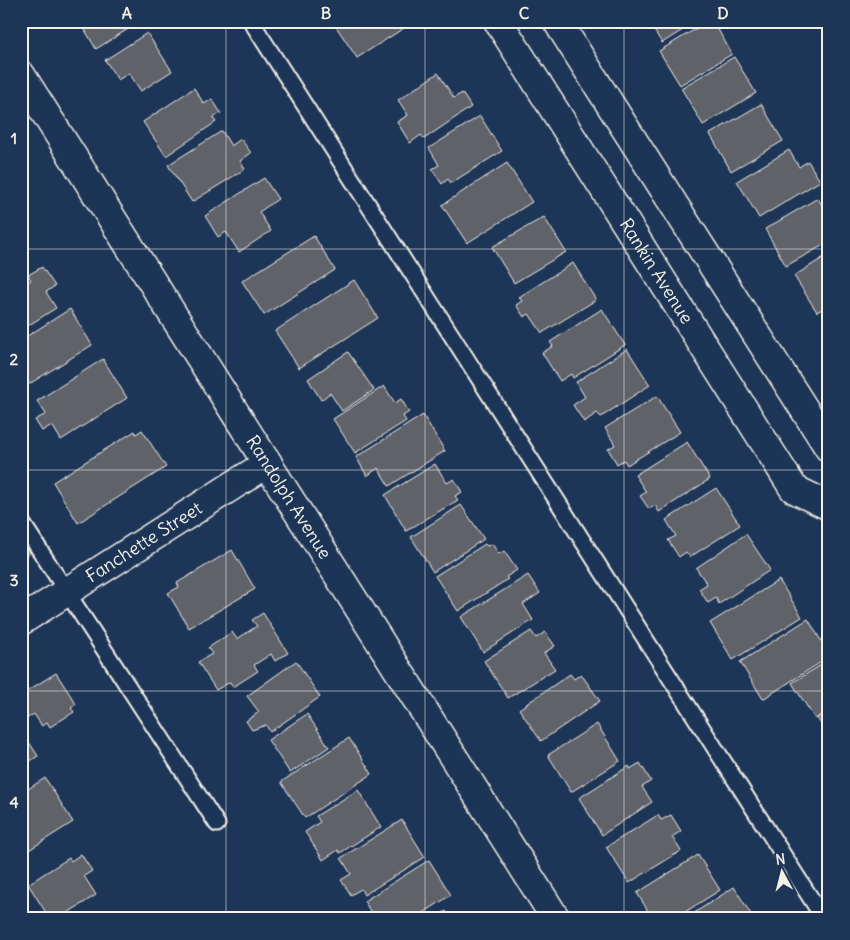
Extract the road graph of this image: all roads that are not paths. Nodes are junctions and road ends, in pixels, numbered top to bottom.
1 (251, 21) edge
2 (498, 21) edge
3 (557, 21) edge
4 (21, 75) edge
5 (829, 448) edge
6 (268, 464) junction
7 (829, 506) edge
8 (21, 520) edge
9 (67, 591) junction
10 (21, 620) edge
11 (217, 824) dead end
12 (556, 919) edge
13 (824, 919) edge

1 - 13 lane
2 - 7 street, Rankin Avenue
3 - 5 street
4 - 6 street, Randolph Avenue
6 - 9 street, Fanchette Street
6 - 12 street, Randolph Avenue
8 - 9 lane
9 - 10 street, Fanchette Street
9 - 11 lane

